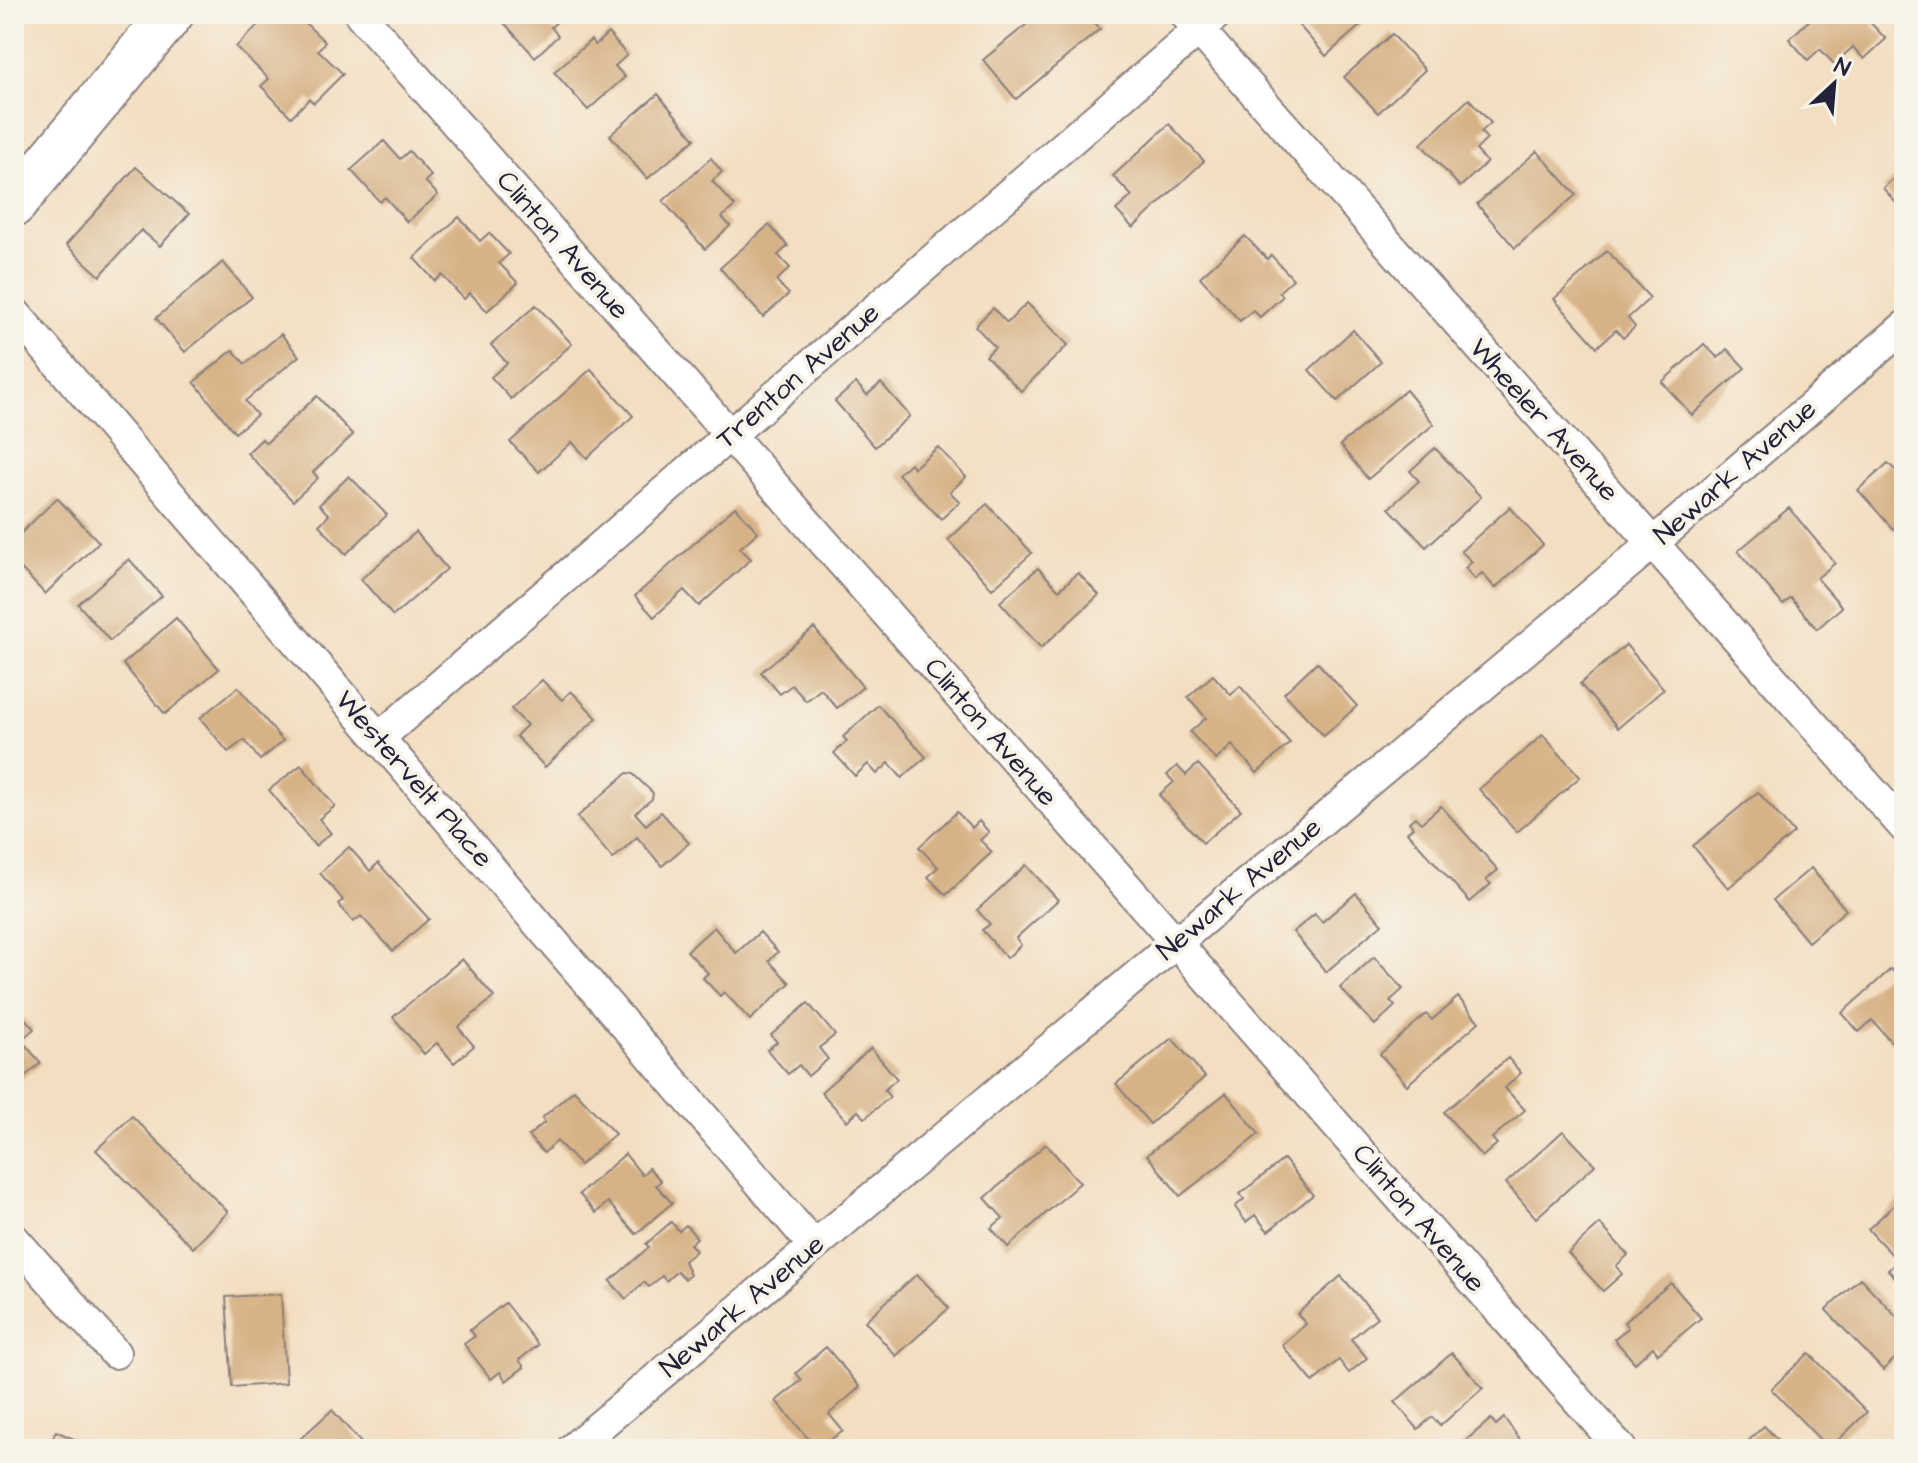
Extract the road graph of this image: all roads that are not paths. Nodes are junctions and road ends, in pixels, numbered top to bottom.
1 (171, 14) edge
2 (360, 14) edge
3 (1200, 19) edge
4 (14, 204) edge
5 (14, 312) edge
6 (1904, 327) edge
7 (730, 435) junction
8 (1653, 543) junction
9 (379, 738) junction
10 (1904, 827) edge
11 (1176, 942) junction
12 (14, 1239) edge
13 (814, 1246) junction
14 (115, 1353) dead end
15 (572, 1449) edge
16 (1621, 1449) edge

1 - 4 main road
2 - 7 street, Clinton Avenue
3 - 7 street, Trenton Avenue
3 - 8 street, Wheeler Avenue
5 - 9 street, Westervelt Place
6 - 8 street, Newark Avenue
7 - 9 street, Trenton Avenue
7 - 11 street, Clinton Avenue
8 - 10 street, Wheeler Avenue
8 - 11 street, Newark Avenue
9 - 13 street, Westervelt Place
11 - 13 street, Newark Avenue
11 - 16 street, Clinton Avenue
12 - 14 street
13 - 15 street, Newark Avenue

